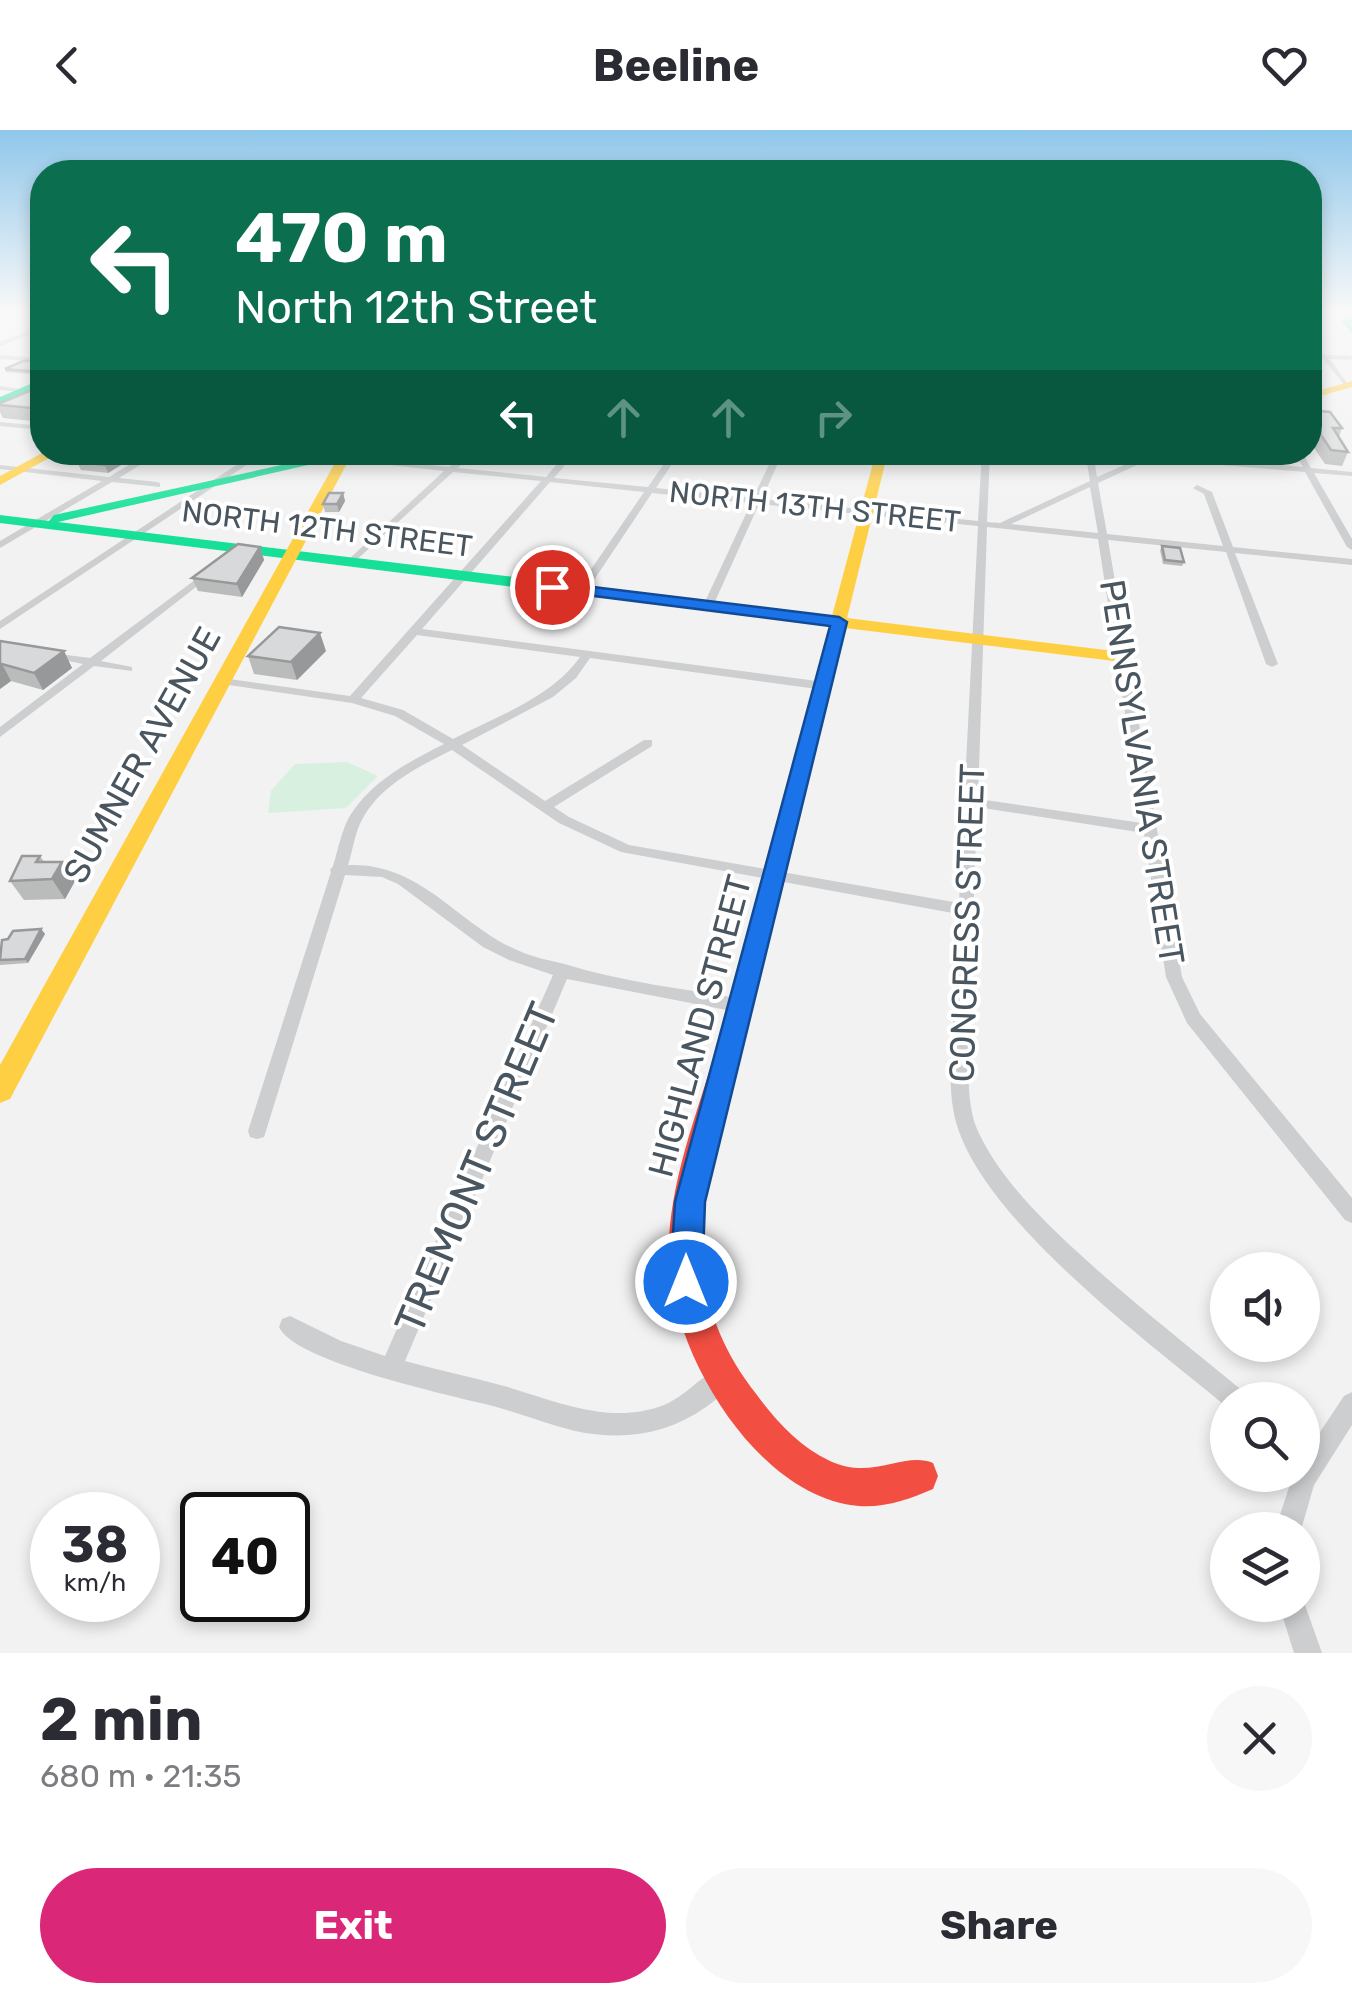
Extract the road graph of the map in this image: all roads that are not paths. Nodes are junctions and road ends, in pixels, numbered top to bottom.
1 (1350, 385) edge
2 (22, 386) edge
3 (1322, 393) edge
4 (0, 400) edge
5 (0, 424) edge
6 (30, 427) edge
7 (136, 465) edge
8 (242, 465) edge
9 (299, 465) edge
10 (339, 465) edge
11 (415, 465) edge
12 (456, 465) edge
13 (561, 465) edge
14 (667, 465) edge
15 (773, 465) edge
16 (879, 465) edge
17 (987, 465) edge
18 (1091, 465) edge
19 (1133, 465) edge
20 (1257, 465) edge
21 (1305, 465) edge
22 (451, 470) junction
23 (1308, 470) junction
24 (7, 472) edge
25 (1352, 474) edge
26 (111, 480) junction
27 (548, 480) junction
28 (1094, 483) junction
29 (214, 484) junction
30 (157, 485) dead end
31 (1197, 488) dead end
32 (651, 490) junction
33 (756, 501) junction
34 (866, 512) junction
35 (0, 519) edge
36 (36, 524) junction
37 (992, 525) junction
38 (136, 536) junction
39 (1104, 537) junction
40 (0, 544) edge
41 (1352, 547) edge
42 (240, 548) junction
43 (1230, 550) junction
44 (291, 555) junction
45 (351, 562) junction
46 (1352, 562) edge
47 (463, 576) junction
48 (582, 590) junction
49 (708, 606) junction
50 (839, 622) junction
51 (0, 626) edge
52 (414, 631) junction
53 (978, 639) junction
54 (38, 652) edge
55 (587, 654) junction
56 (1122, 657) junction
57 (94, 660) junction
58 (1272, 664) dead end
59 (128, 668) dead end
60 (222, 681) junction
61 (824, 686) junction
62 (353, 700) junction
63 (0, 733) edge
64 (648, 743) dead end
65 (452, 745) junction
66 (971, 802) junction
67 (544, 806) junction
68 (1150, 829) junction
69 (336, 870) junction
70 (775, 878) junction
71 (966, 910) junction
72 (563, 970) junction
73 (742, 1006) junction
74 (8, 1060) edge
75 (0, 1091) edge
76 (257, 1130) dead end
77 (1352, 1212) edge
78 (290, 1327) dead end
79 (392, 1366) junction
80 (722, 1378) junction
81 (1215, 1382) edge
82 (1352, 1404) edge
83 (1320, 1445) edge
84 (920, 1476) dead end
85 (1298, 1622) edge
86 (1308, 1653) edge

1 - 3 street
2 - 4 street
5 - 6 street
7 - 26 street
8 - 29 street
9 - 29 street
10 - 44 street, SUMNER AVENUE
11 - 22 street, NORTH 13TH STREET
12 - 22 street
13 - 27 street
14 - 32 street
15 - 33 street
16 - 34 street, HIGHLAND STREET
17 - 37 street, CONGRESS STREET
18 - 28 street, PENNSYLVANIA STREET
19 - 28 street
20 - 23 street
21 - 23 street
22 - 27 street, NORTH 13TH STREET
22 - 45 street
23 - 25 street
23 - 41 street
24 - 26 street
26 - 30 street
26 - 36 street
27 - 32 street, NORTH 13TH STREET
27 - 47 street
28 - 37 street
28 - 39 street, PENNSYLVANIA STREET
29 - 36 street
29 - 38 street
31 - 43 street
32 - 33 street, NORTH 13TH STREET
32 - 48 street
33 - 34 street, NORTH 13TH STREET
33 - 49 street
34 - 37 street, NORTH 13TH STREET
34 - 50 street, HIGHLAND STREET
35 - 36 street, NORTH 12TH STREET
36 - 38 street, NORTH 12TH STREET
36 - 40 street
37 - 39 street, NORTH 13TH STREET
37 - 53 street, CONGRESS STREET
38 - 42 street, NORTH 12TH STREET
38 - 51 street
39 - 43 street, NORTH 13TH STREET
39 - 56 street, PENNSYLVANIA STREET
42 - 44 street, NORTH 12TH STREET
42 - 57 street
43 - 46 street, NORTH 13TH STREET
43 - 58 street
44 - 45 street, NORTH 12TH STREET
44 - 60 street, SUMNER AVENUE
45 - 47 street, NORTH 12TH STREET
47 - 48 street, NORTH 12TH STREET
47 - 52 street
48 - 49 street, NORTH 12TH STREET
49 - 50 street, NORTH 12TH STREET
50 - 53 street, NORTH 12TH STREET
50 - 61 street, HIGHLAND STREET
52 - 55 street
52 - 62 street
53 - 56 street, NORTH 12TH STREET
53 - 66 street, CONGRESS STREET
54 - 57 street
55 - 61 street
55 - 65 street
56 - 68 street, PENNSYLVANIA STREET
57 - 59 street
57 - 63 street
60 - 62 street
60 - 74 street, SUMNER AVENUE
61 - 70 street, HIGHLAND STREET
62 - 65 street
64 - 67 street
65 - 67 street
65 - 69 street
66 - 68 street
66 - 71 street, CONGRESS STREET
67 - 70 street
68 - 77 street, PENNSYLVANIA STREET
69 - 72 street
69 - 76 street
70 - 71 street
70 - 73 street, HIGHLAND STREET
71 - 81 street, CONGRESS STREET
72 - 73 street
72 - 79 street, TREMONT STREET
73 - 80 street, HIGHLAND STREET
74 - 75 street, SUMNER AVENUE
78 - 79 street
79 - 80 street
80 - 84 street, HIGHLAND STREET
82 - 83 street
85 - 86 street

